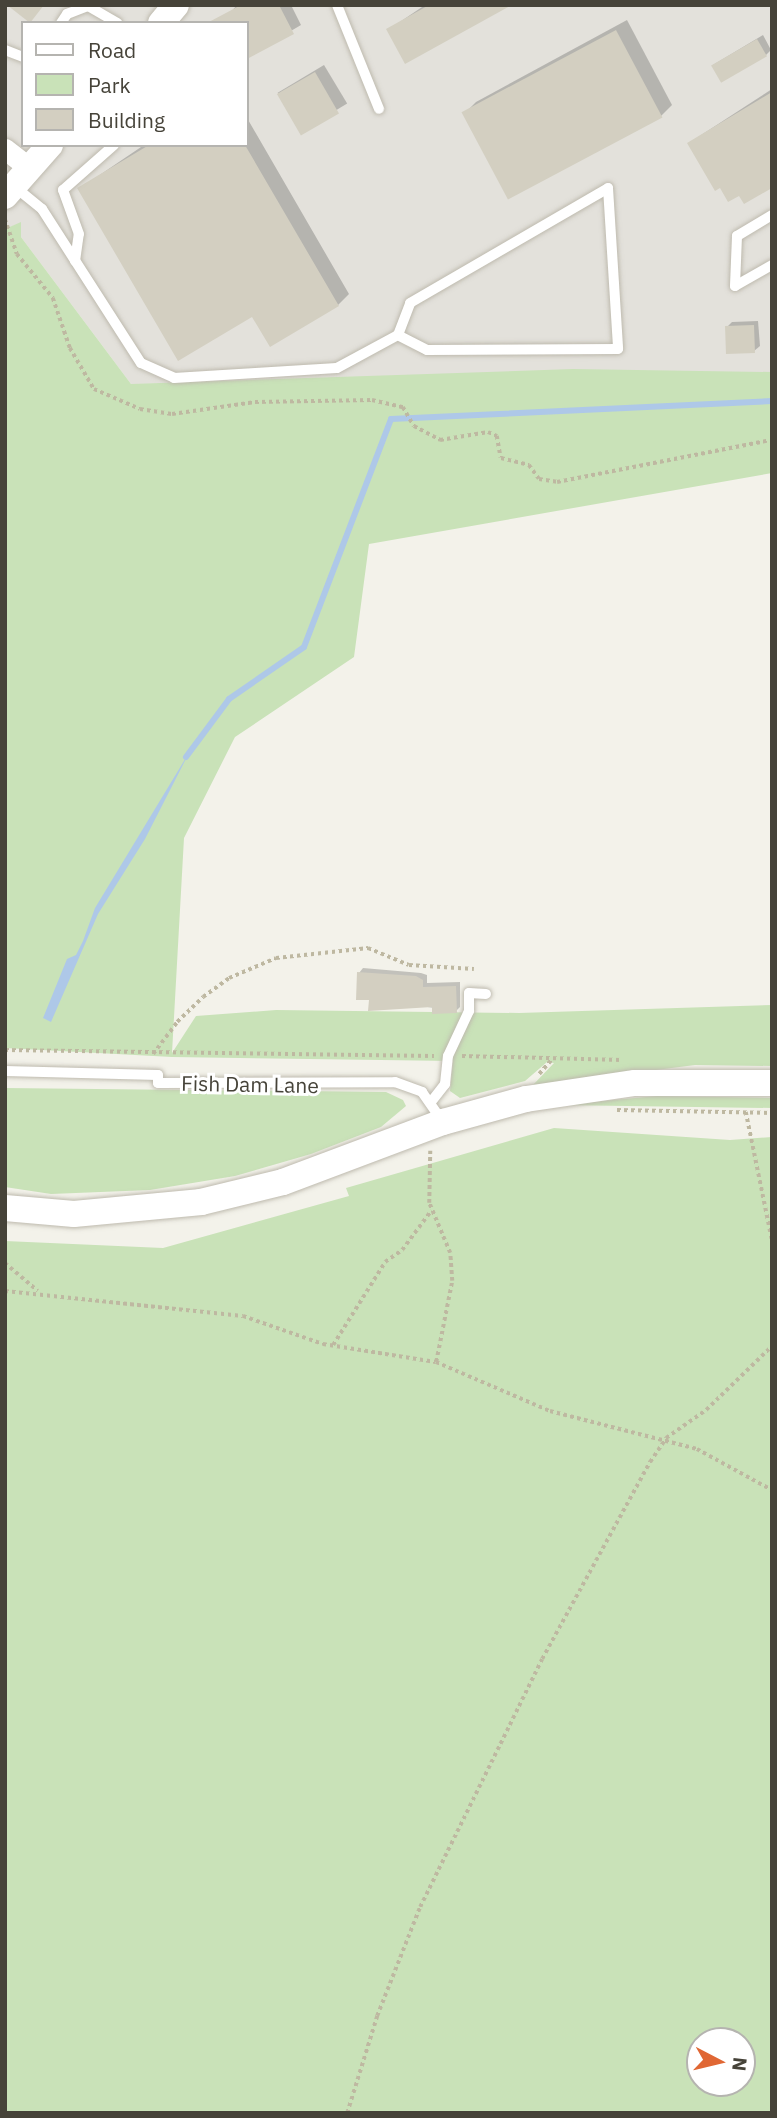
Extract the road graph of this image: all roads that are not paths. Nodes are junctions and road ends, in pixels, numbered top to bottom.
1 (176, 5) edge
2 (337, 5) edge
3 (101, 8) edge
4 (62, 21) edge
5 (116, 21) edge
6 (162, 21) edge
7 (379, 109) dead end
8 (48, 147) edge
9 (112, 147) edge
10 (5, 149) edge
11 (16, 183) edge
12 (772, 215) edge
13 (75, 261) junction
14 (772, 265) edge
15 (398, 335) junction
16 (486, 994) dead end
17 (5, 1071) edge
18 (772, 1083) edge
19 (434, 1118) junction
20 (5, 1208) edge

1 - 6 street
2 - 7 lane
3 - 4 lane
3 - 5 lane
8 - 11 street
9 - 13 lane
10 - 11 street
11 - 13 lane
12 - 14 lane
13 - 15 lane
15 - 15 lane
16 - 19 lane
17 - 19 lane, Fish Dam Lane
18 - 19 street
19 - 20 street

